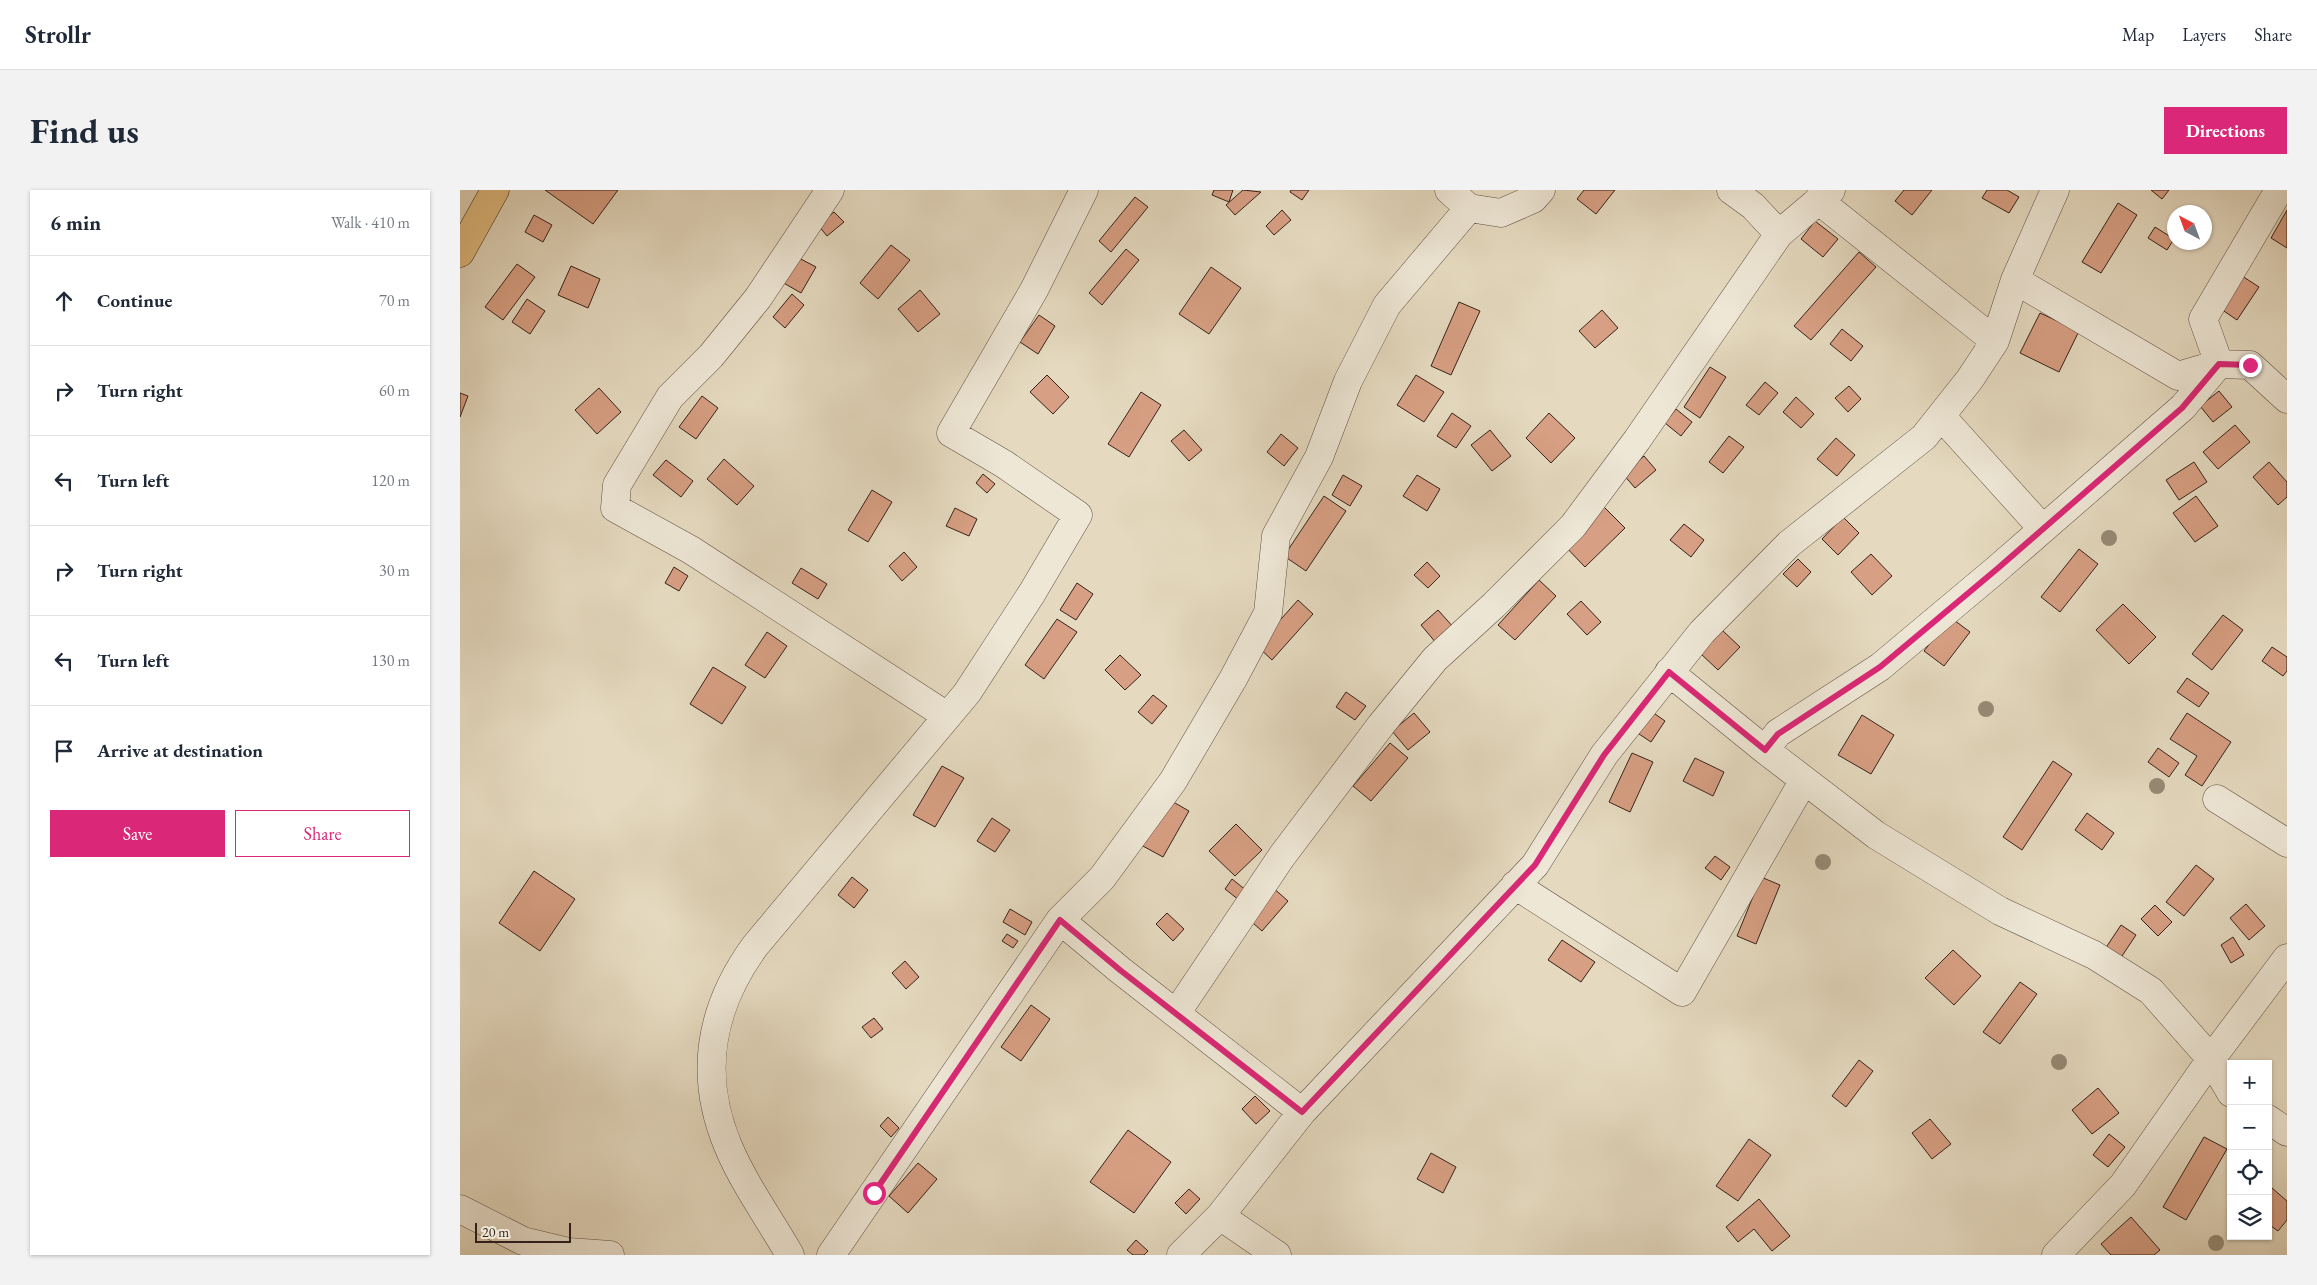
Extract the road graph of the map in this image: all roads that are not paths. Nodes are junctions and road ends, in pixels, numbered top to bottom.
1 (495, 190) edge
2 (830, 190) edge
3 (1084, 190) edge
4 (1541, 190) edge
5 (1731, 190) edge
6 (2055, 190) edge
7 (2279, 190) edge
8 (1824, 195) edge
9 (1459, 199) edge
10 (1779, 234) junction
11 (460, 253) edge
12 (2016, 280) junction
13 (1995, 341) junction
14 (2219, 364) junction
15 (2287, 400) edge
16 (1941, 416) junction
17 (2043, 529) junction
18 (1669, 672) junction
19 (947, 716) junction
20 (1765, 750) junction
21 (1804, 780) junction
22 (2217, 799) dead end
23 (2287, 843) edge
24 (1515, 885) junction
25 (1060, 920) junction
26 (2287, 958) edge
27 (1177, 1012) junction
28 (2211, 1059) junction
29 (2227, 1086) edge
30 (1302, 1112) junction
31 (2272, 1122) edge
32 (2287, 1132) edge
33 (460, 1209) edge
34 (1220, 1216) junction
35 (610, 1255) edge
36 (790, 1255) edge
37 (831, 1255) edge
38 (1181, 1255) edge
39 (1277, 1255) edge
40 (2056, 1255) edge

1 - 11 highway
2 - 19 street
3 - 19 street
4 - 9 street
5 - 10 street
6 - 12 street
7 - 14 street
8 - 10 street
8 - 13 street
9 - 25 street
10 - 27 street
12 - 13 street
12 - 14 street
13 - 16 street
14 - 15 street
14 - 17 street
16 - 17 street
16 - 18 street
17 - 20 street
18 - 20 street
18 - 24 street
19 - 36 street
20 - 21 street
21 - 24 street
21 - 28 street
22 - 23 street
24 - 30 street
25 - 27 street
25 - 37 street
26 - 28 street
27 - 30 street
28 - 29 street
28 - 40 street
30 - 34 street
31 - 32 street
33 - 35 street
34 - 38 street
34 - 39 street

